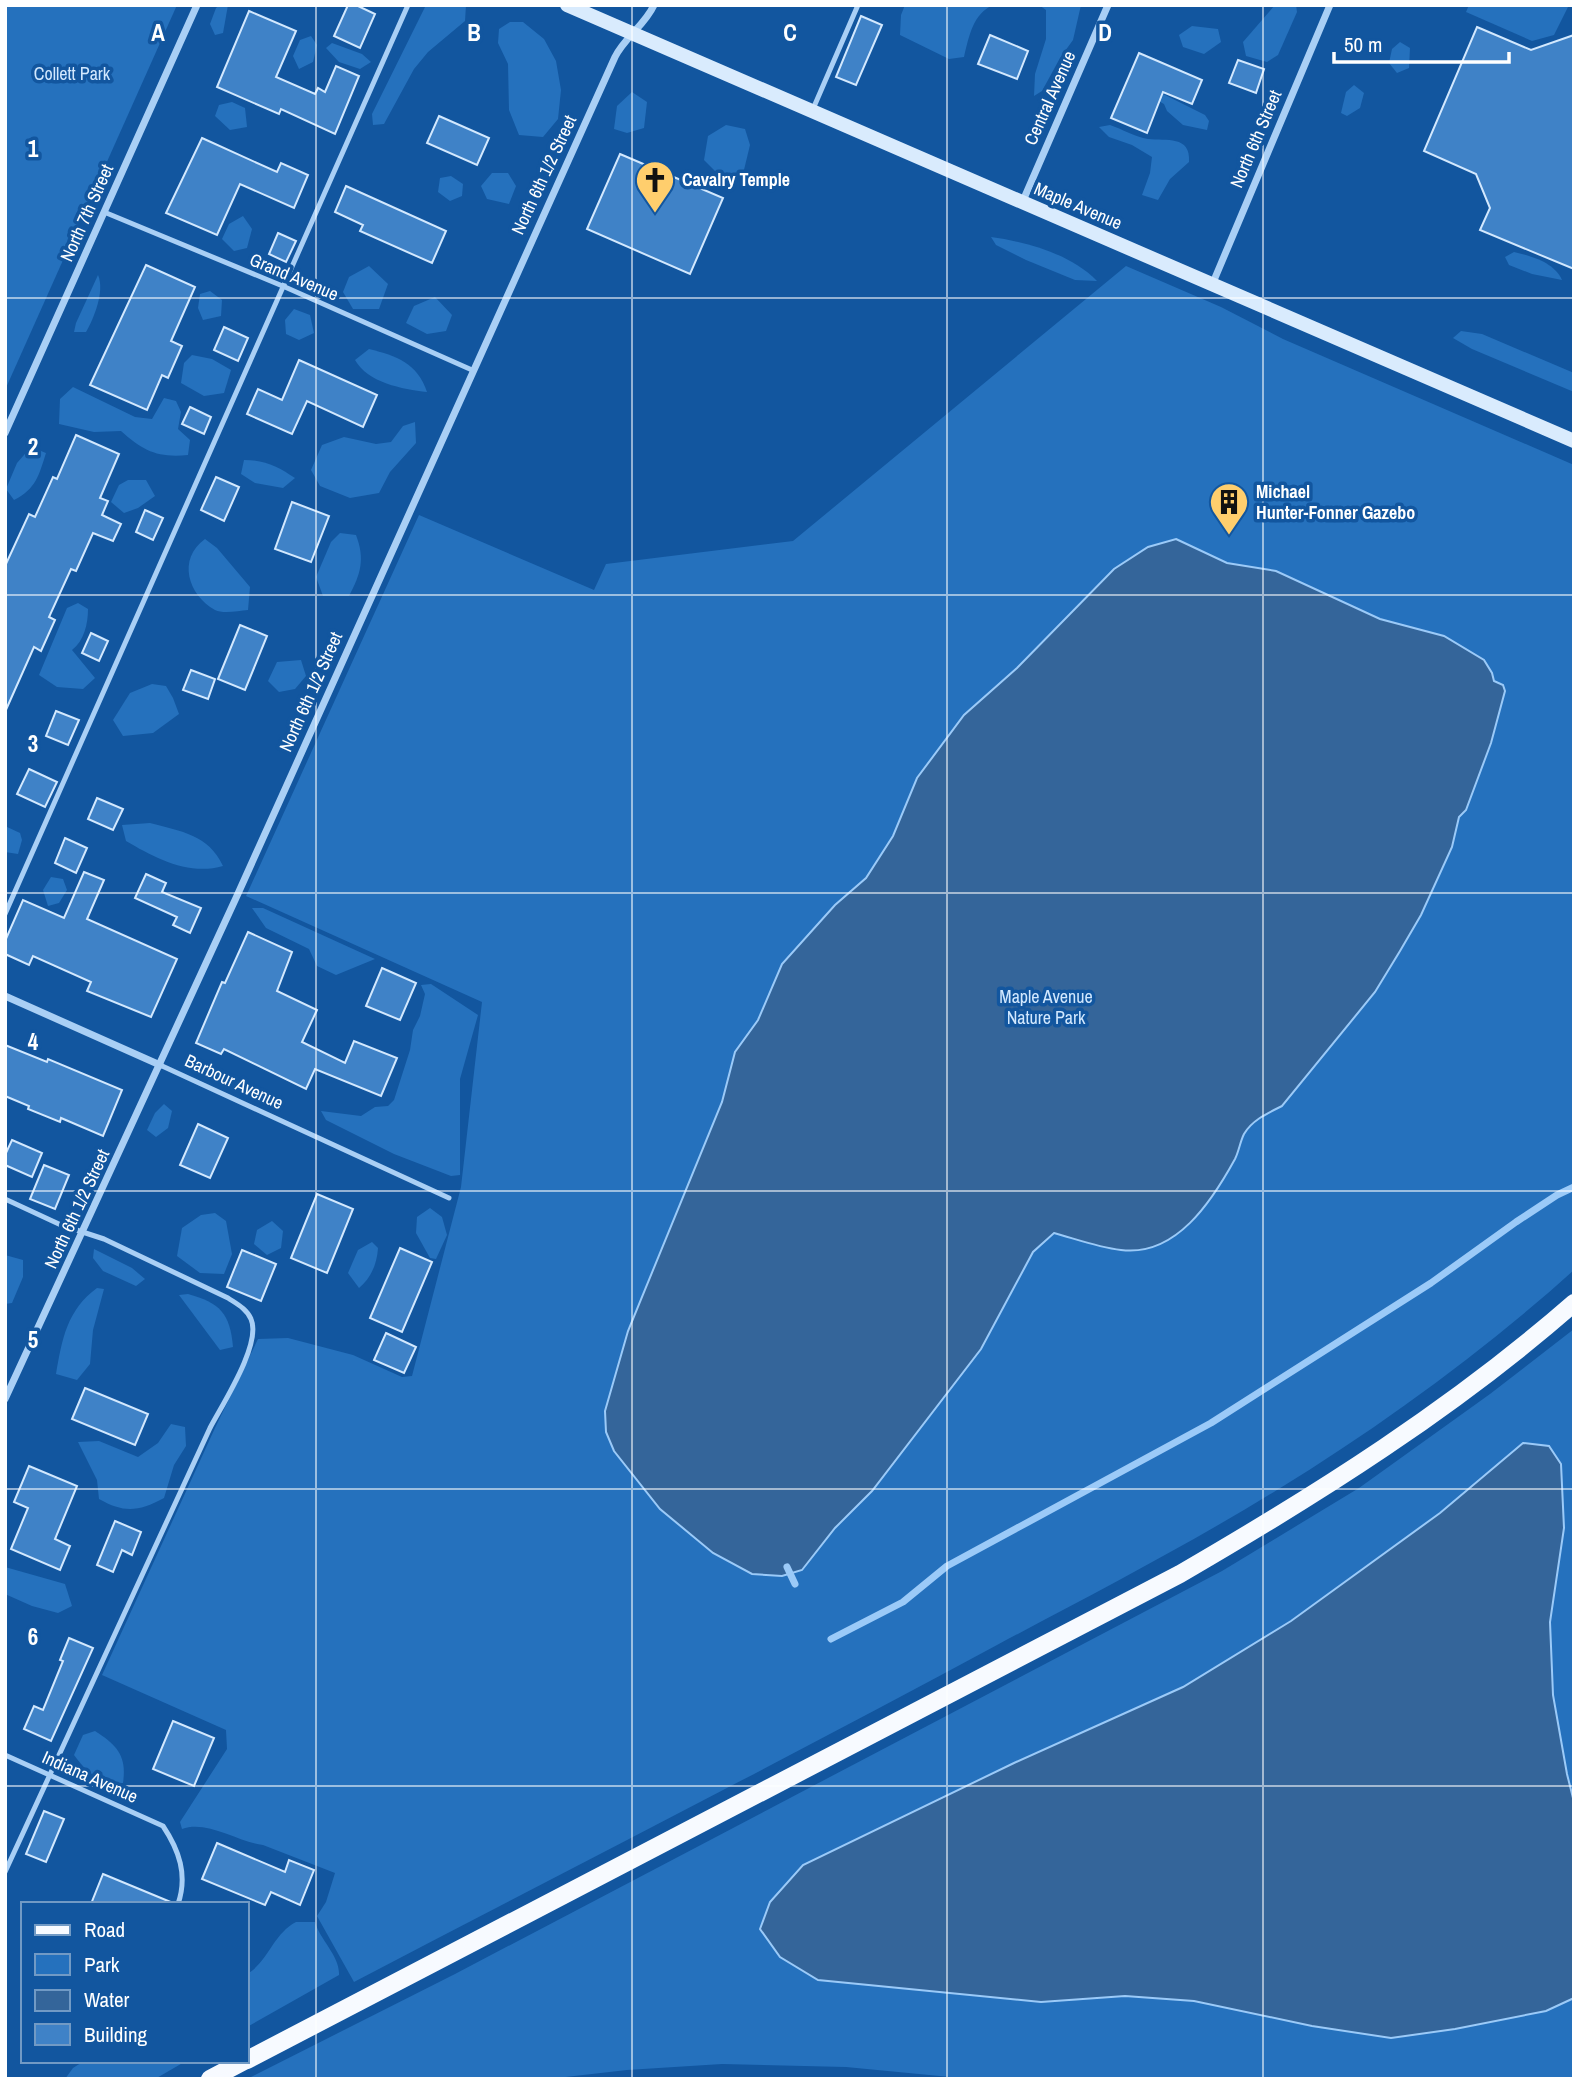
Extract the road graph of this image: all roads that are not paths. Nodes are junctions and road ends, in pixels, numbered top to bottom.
1 (197, 5) edge
2 (408, 5) edge
3 (567, 5) edge
4 (654, 5) edge
5 (858, 5) edge
6 (1108, 5) edge
7 (1330, 5) edge
8 (632, 34) junction
9 (811, 112) junction
10 (1022, 203) junction
11 (104, 212) junction
12 (1212, 285) junction
13 (285, 287) junction
14 (472, 369) junction
15 (5, 433) edge
16 (1574, 441) edge
17 (5, 914) edge
18 (5, 996) edge
19 (160, 1065) junction
20 (449, 1198) dead end
21 (5, 1199) edge
22 (84, 1232) junction
23 (1574, 1303) edge
24 (5, 1399) edge
25 (5, 1755) edge
26 (51, 1775) junction
27 (5, 1872) edge
28 (179, 1902) edge
29 (248, 2059) edge
30 (241, 2063) edge
31 (210, 2079) edge

1 - 11 street, North 7th Street
2 - 13 lane
3 - 8 main road, Maple Avenue
4 - 8 street, North 6th 1/2 Street
5 - 9 lane
6 - 10 street, Central Avenue
7 - 12 street, North 6th Street
8 - 9 main road, Maple Avenue
8 - 14 street, North 6th 1/2 Street
9 - 10 main road, Maple Avenue
10 - 12 main road, Maple Avenue
11 - 13 lane, Grand Avenue
11 - 15 street, North 7th Street
12 - 16 main road, Maple Avenue
13 - 14 lane, Grand Avenue
13 - 17 lane
14 - 19 street, North 6th 1/2 Street
18 - 19 street, Barbour Avenue
19 - 20 lane, Barbour Avenue
19 - 22 street, North 6th 1/2 Street
21 - 22 lane
22 - 24 street, North 6th 1/2 Street
22 - 26 lane
23 - 29 main road
25 - 26 lane, Indiana Avenue
26 - 27 lane
26 - 28 lane, Indiana Avenue
30 - 31 main road

